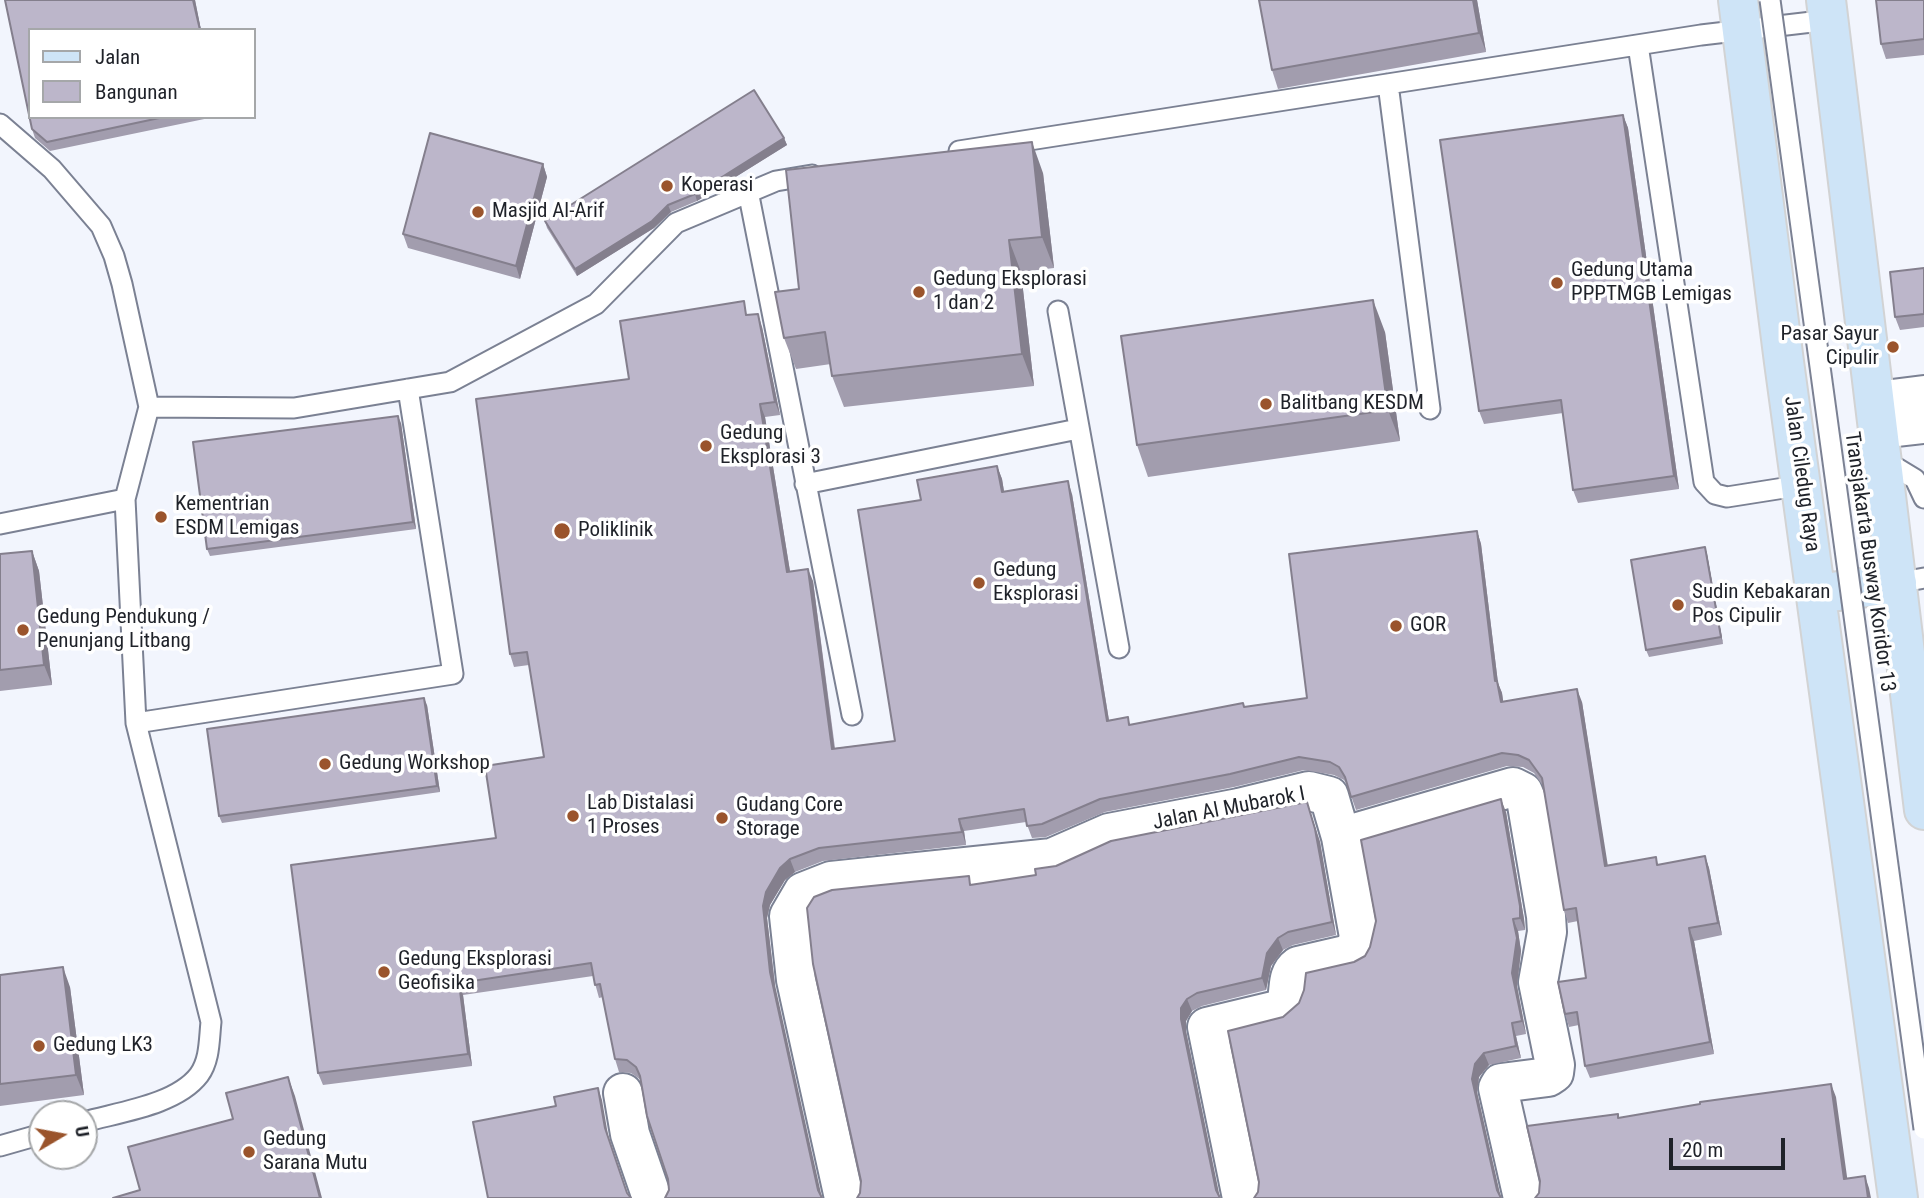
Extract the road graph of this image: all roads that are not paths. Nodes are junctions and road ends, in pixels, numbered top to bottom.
1 (1770, 0) edge
2 (1827, 10) edge
3 (1740, 15) edge
4 (1638, 45) junction
5 (1388, 84) junction
6 (0, 124) edge
7 (936, 155) edge
8 (830, 172) edge
9 (748, 191) junction
10 (1058, 311) dead end
11 (408, 389) junction
12 (1924, 395) edge
13 (149, 407) junction
14 (1430, 409) dead end
15 (1924, 424) edge
16 (1079, 429) junction
17 (1878, 430) junction
18 (805, 484) junction
19 (1803, 485) junction
20 (1924, 498) edge
21 (125, 499) junction
22 (0, 524) edge
23 (1911, 581) edge
24 (1817, 594) junction
25 (1119, 648) dead end
26 (1915, 650) edge
27 (852, 715) dead end
28 (136, 723) junction
29 (1924, 810) edge
30 (1341, 837) junction
31 (623, 1093) dead end
32 (98, 1118) edge
33 (1924, 1129) edge
34 (28, 1138) edge
35 (0, 1146) edge
36 (652, 1198) edge
37 (844, 1198) edge
38 (1242, 1198) edge
39 (1523, 1198) edge
40 (1898, 1198) edge

1 - 33 lane, Transjakarta Busway Koridor 13, bridge
2 - 3 lane
2 - 17 main road
3 - 4 lane
3 - 19 main road, Jalan Ciledug Raya
4 - 5 lane
4 - 19 lane
5 - 7 lane
5 - 14 lane
6 - 13 lane
8 - 9 lane
9 - 11 lane
9 - 18 lane
10 - 16 lane
11 - 13 lane
11 - 28 lane
12 - 17 street
13 - 21 lane
15 - 17 street
16 - 18 lane
16 - 25 lane
17 - 20 lane
17 - 23 main road
18 - 27 lane
19 - 24 main road, Jalan Ciledug Raya
21 - 22 lane
21 - 28 lane
23 - 24 main road
23 - 26 main road
24 - 40 main road, Jalan Ciledug Raya
26 - 29 main road
28 - 32 lane
30 - 37 street, Jalan Al Mubarok I
30 - 38 street
30 - 39 street
31 - 36 street
34 - 35 lane

